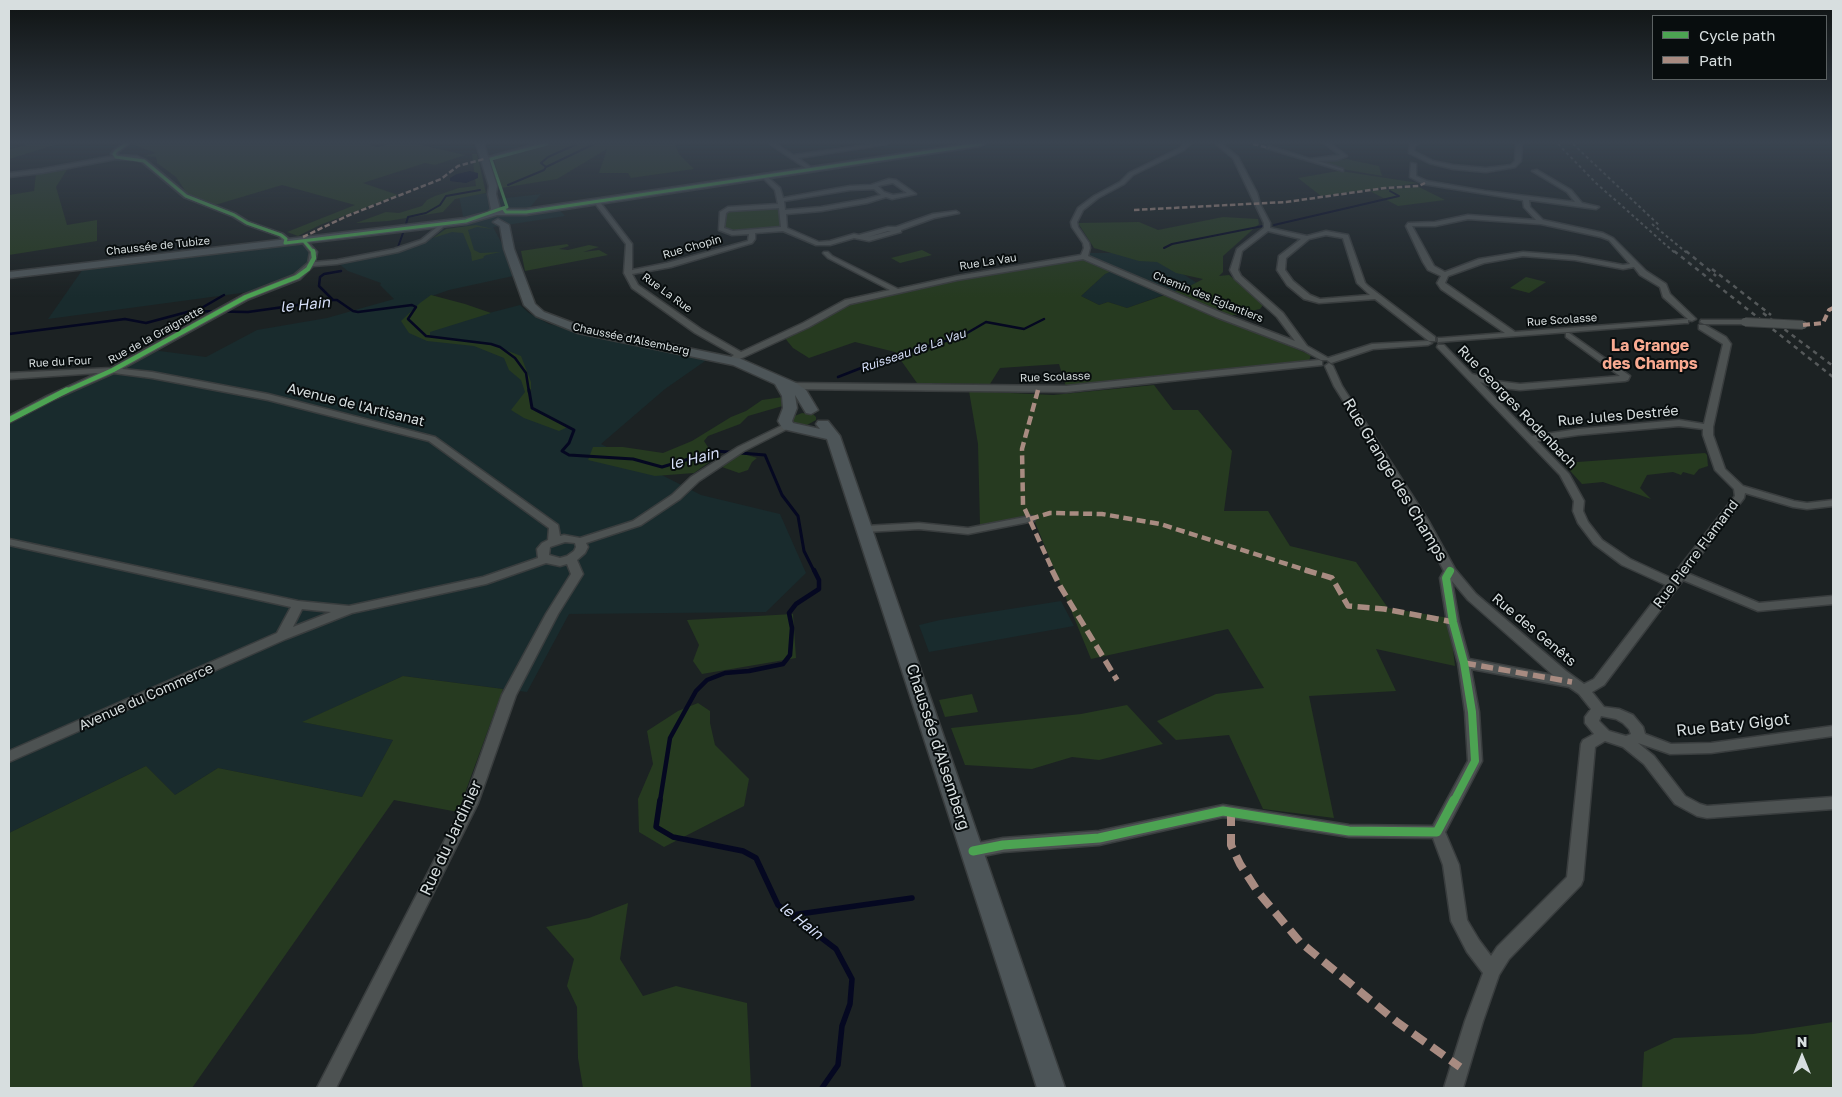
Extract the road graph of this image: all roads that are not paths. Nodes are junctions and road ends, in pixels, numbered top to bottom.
1 (185, 195) edge
2 (492, 195) edge
3 (497, 195) edge
4 (635, 195) edge
5 (779, 195) edge
6 (823, 195) edge
7 (886, 195) joint
8 (908, 195) edge
9 (1099, 195) edge
10 (1255, 195) edge
11 (1507, 195) edge
12 (1572, 195) edge
13 (1526, 197) junction
14 (609, 199) junction
15 (598, 202) junction
16 (1580, 205) junction
17 (782, 206) junction
18 (1596, 207) dead end
19 (956, 213) dead end
20 (488, 217) junction
21 (508, 217) junction
22 (1541, 222) junction
23 (444, 226) junction
24 (1267, 228) junction
25 (784, 229) junction
26 (752, 232) junction
27 (505, 234) junction
28 (1309, 238) junction
29 (307, 241) junction
30 (285, 243) junction
31 (826, 252) dead end
32 (1084, 257) junction
33 (514, 260) junction
34 (312, 264) junction
35 (1635, 265) junction
36 (1616, 266) junction
37 (628, 273) junction
38 (9, 275) edge
39 (1445, 275) junction
40 (1647, 276) junction
41 (897, 291) junction
42 (1378, 297) junction
43 (1689, 322) junction
44 (1703, 325) junction
45 (1803, 325) dead end
46 (1514, 335) junction
47 (1569, 336) junction
48 (1438, 343) junction
49 (1306, 348) junction
50 (736, 358) junction
51 (1326, 362) junction
52 (113, 370) junction
53 (1468, 375) junction
54 (9, 376) edge
55 (827, 388) junction
56 (798, 394) junction
57 (9, 420) edge
58 (787, 421) junction
59 (1708, 427) junction
60 (828, 430) junction
61 (1531, 439) junction
62 (1739, 488) junction
63 (1833, 503) edge
64 (1030, 518) dead end
65 (865, 528) junction
66 (554, 541) junction
67 (580, 541) junction
68 (9, 542) edge
69 (546, 559) junction
70 (571, 559) junction
71 (1450, 571) junction
72 (1677, 580) junction
73 (1833, 600) edge
74 (298, 605) junction
75 (348, 610) junction
76 (282, 636) junction
77 (1464, 663) junction
78 (1572, 682) junction
79 (1584, 691) junction
80 (1600, 711) junction
81 (1833, 731) edge
82 (1604, 735) junction
83 (1632, 739) junction
84 (9, 757) edge
85 (1833, 803) edge
86 (1437, 832) junction
87 (973, 851) junction
88 (1492, 972) junction
89 (326, 1088) edge
90 (1051, 1088) edge
91 (1454, 1088) edge

1 - 30 street
2 - 20 main road, Chaussée d'Alsemberg
3 - 21 main road, Chaussée d'Alsemberg
4 - 14 main road
5 - 17 street
6 - 17 street
7 - 8 street
7 - 17 street
9 - 32 street
10 - 24 street
11 - 13 street
12 - 16 street
13 - 16 street
13 - 22 street
14 - 15 main road
14 - 21 main road
15 - 21 main road
15 - 37 street, Rue La Rue
16 - 18 street
17 - 25 street
17 - 26 street
19 - 25 street
20 - 21 main road
20 - 23 main road, Chaussée de Tubize
20 - 29 main road, Chaussée de Tubize
21 - 27 main road, Chaussée d'Alsemberg
21 - 33 main road, Chaussée d'Alsemberg
22 - 35 street
22 - 39 street
23 - 27 main road, Chaussée de Tubize
23 - 29 main road, Chaussée de Tubize
23 - 34 street, Rue de la Graignette
24 - 28 street
24 - 49 street
25 - 26 street
26 - 37 street, Rue Chopin
27 - 33 main road, Chaussée d'Alsemberg
28 - 42 street, Rue Georges Rodenbach
28 - 42 street
29 - 30 main road, Chaussée de Tubize
29 - 34 street
30 - 38 main road, Chaussée de Tubize
31 - 41 street
32 - 41 street, Rue La Vau
32 - 49 street, Chemin des Eglantiers
33 - 50 main road, Chaussée d'Alsemberg
34 - 52 street, Rue de la Graignette
35 - 36 street
35 - 40 street
36 - 39 street
36 - 40 street
37 - 50 street, Rue La Rue
39 - 46 street
40 - 43 street
41 - 50 street, Rue La Vau
42 - 48 street, Rue Georges Rodenbach
43 - 44 street
43 - 46 street, Rue Scolasse
43 - 47 street, Rue Scolasse
44 - 45 street, bridge
44 - 59 street, Rue Pierre Flamand
46 - 48 street, Rue Scolasse
47 - 48 street, Rue Scolasse
47 - 53 street
48 - 51 street, Rue Scolasse
48 - 53 street, Rue Georges Rodenbach
49 - 51 street, Chemin des Eglantiers
50 - 56 main road, Chaussée d'Alsemberg
51 - 55 street, Rue Scolasse
51 - 71 street, Rue Grange des Champs
52 - 54 street, Rue du Four
52 - 57 street, Rue de la Graignette
52 - 66 street, Avenue de l'Artisanat
53 - 61 street, Rue Georges Rodenbach
55 - 56 street, Rue Scolasse
55 - 56 street
56 - 58 main road
56 - 58 main road
56 - 60 main road, Chaussée d'Alsemberg
58 - 60 main road
58 - 67 street
59 - 61 street, Rue Jules Destrée
59 - 62 street, Rue Pierre Flamand
60 - 65 main road, Chaussée d'Alsemberg
61 - 72 street, Rue Georges Rodenbach
62 - 63 street
62 - 72 street, Rue Pierre Flamand
64 - 65 street
65 - 87 main road, Chaussée d'Alsemberg
66 - 67 street
66 - 69 street
67 - 70 street
68 - 74 street, Avenue du Commerce
69 - 70 street, Avenue du Commerce
69 - 75 street, Avenue du Commerce
70 - 89 street, Rue du Jardinier
71 - 77 street, Rue Grange des Champs
71 - 78 street, Rue des Genêts
72 - 73 street, Rue Georges Rodenbach
72 - 79 street, Rue Pierre Flamand
74 - 75 street, Avenue du Commerce
74 - 76 street
75 - 76 street, Avenue du Commerce
76 - 84 street, Avenue du Commerce
77 - 78 street
77 - 86 street, Rue Grange des Champs
78 - 79 street, Rue des Genêts
79 - 80 street, Rue des Genêts
80 - 82 street
80 - 83 street
81 - 83 street, Rue Baty Gigot
82 - 83 street, Rue Baty Gigot
82 - 88 street
83 - 85 street
86 - 87 street
86 - 88 street
87 - 90 main road, Chaussée d'Alsemberg
88 - 91 street

